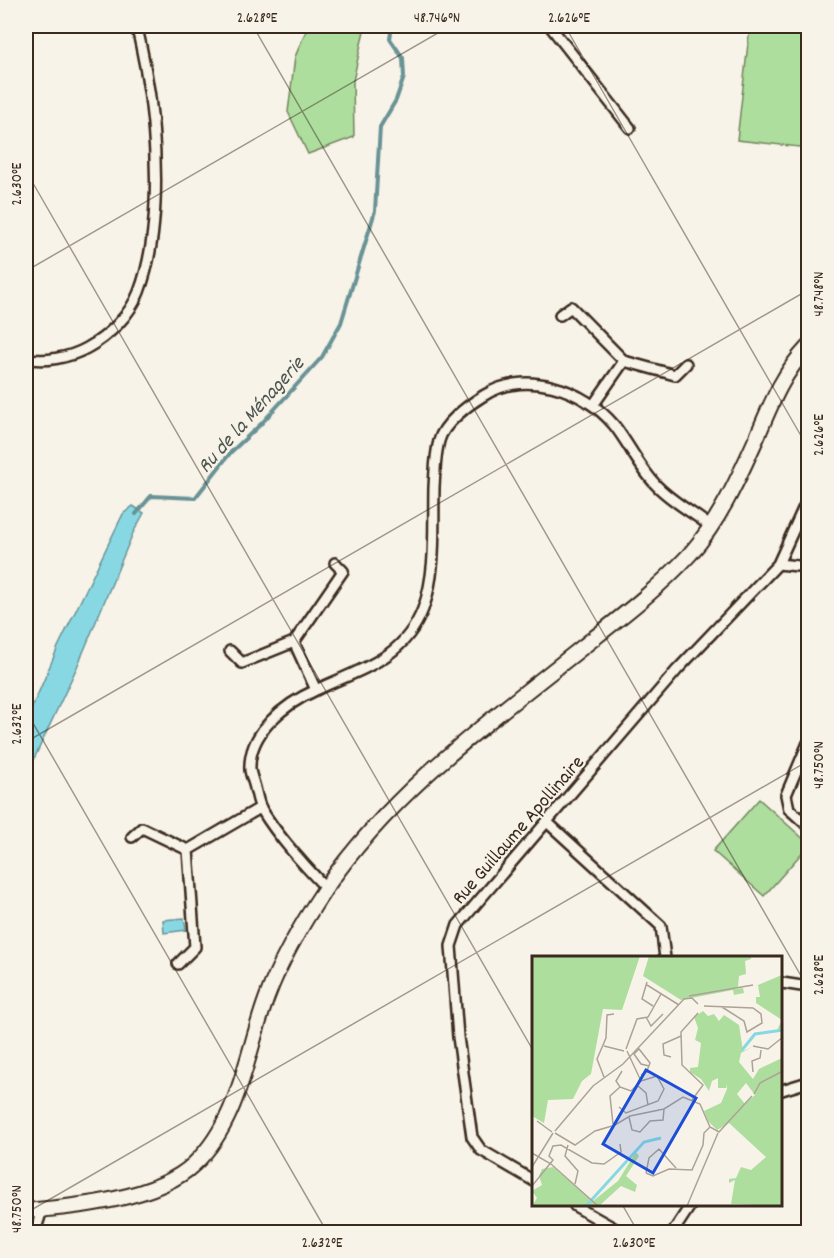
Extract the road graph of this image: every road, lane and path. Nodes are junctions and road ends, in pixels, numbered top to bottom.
1 (136, 26) edge
2 (550, 26) edge
3 (630, 128) dead end
4 (561, 315) dead end
5 (808, 347) edge
6 (26, 358) edge
7 (624, 361) junction
8 (686, 364) dead end
9 (594, 404) junction
10 (808, 498) edge
11 (711, 527) junction
12 (335, 563) dead end
13 (778, 564) junction
14 (808, 567) edge
15 (294, 642) junction
16 (230, 651) dead end
17 (316, 690) junction
18 (808, 743) edge
19 (260, 808) junction
20 (547, 822) junction
21 (808, 826) edge
22 (132, 837) dead end
23 (188, 850) junction
24 (326, 888) junction
25 (662, 956) edge
26 (178, 964) dead end
27 (783, 982) edge
28 (808, 987) edge
29 (808, 1082) edge
30 (783, 1090) edge
31 (532, 1180) edge
32 (577, 1207) edge
33 (689, 1207) edge
34 (42, 1210) junction
35 (26, 1211) edge
36 (35, 1233) edge
37 (621, 1233) edge
38 (673, 1233) edge

1 - 6 street
2 - 3 street
4 - 7 street
5 - 11 street
7 - 8 street
7 - 9 street
9 - 11 street
9 - 17 street
10 - 13 street, Rue Guillaume Apollinaire
11 - 24 street
12 - 15 street
13 - 14 street
13 - 20 street, Rue Guillaume Apollinaire
15 - 16 street
15 - 17 street
17 - 19 street
18 - 21 street
19 - 23 street
19 - 24 street
20 - 25 street
20 - 31 street, Rue Guillaume Apollinaire
22 - 23 street
23 - 26 street
24 - 34 street
27 - 28 street
29 - 30 street
32 - 37 street
33 - 38 street
34 - 35 street
34 - 36 street

